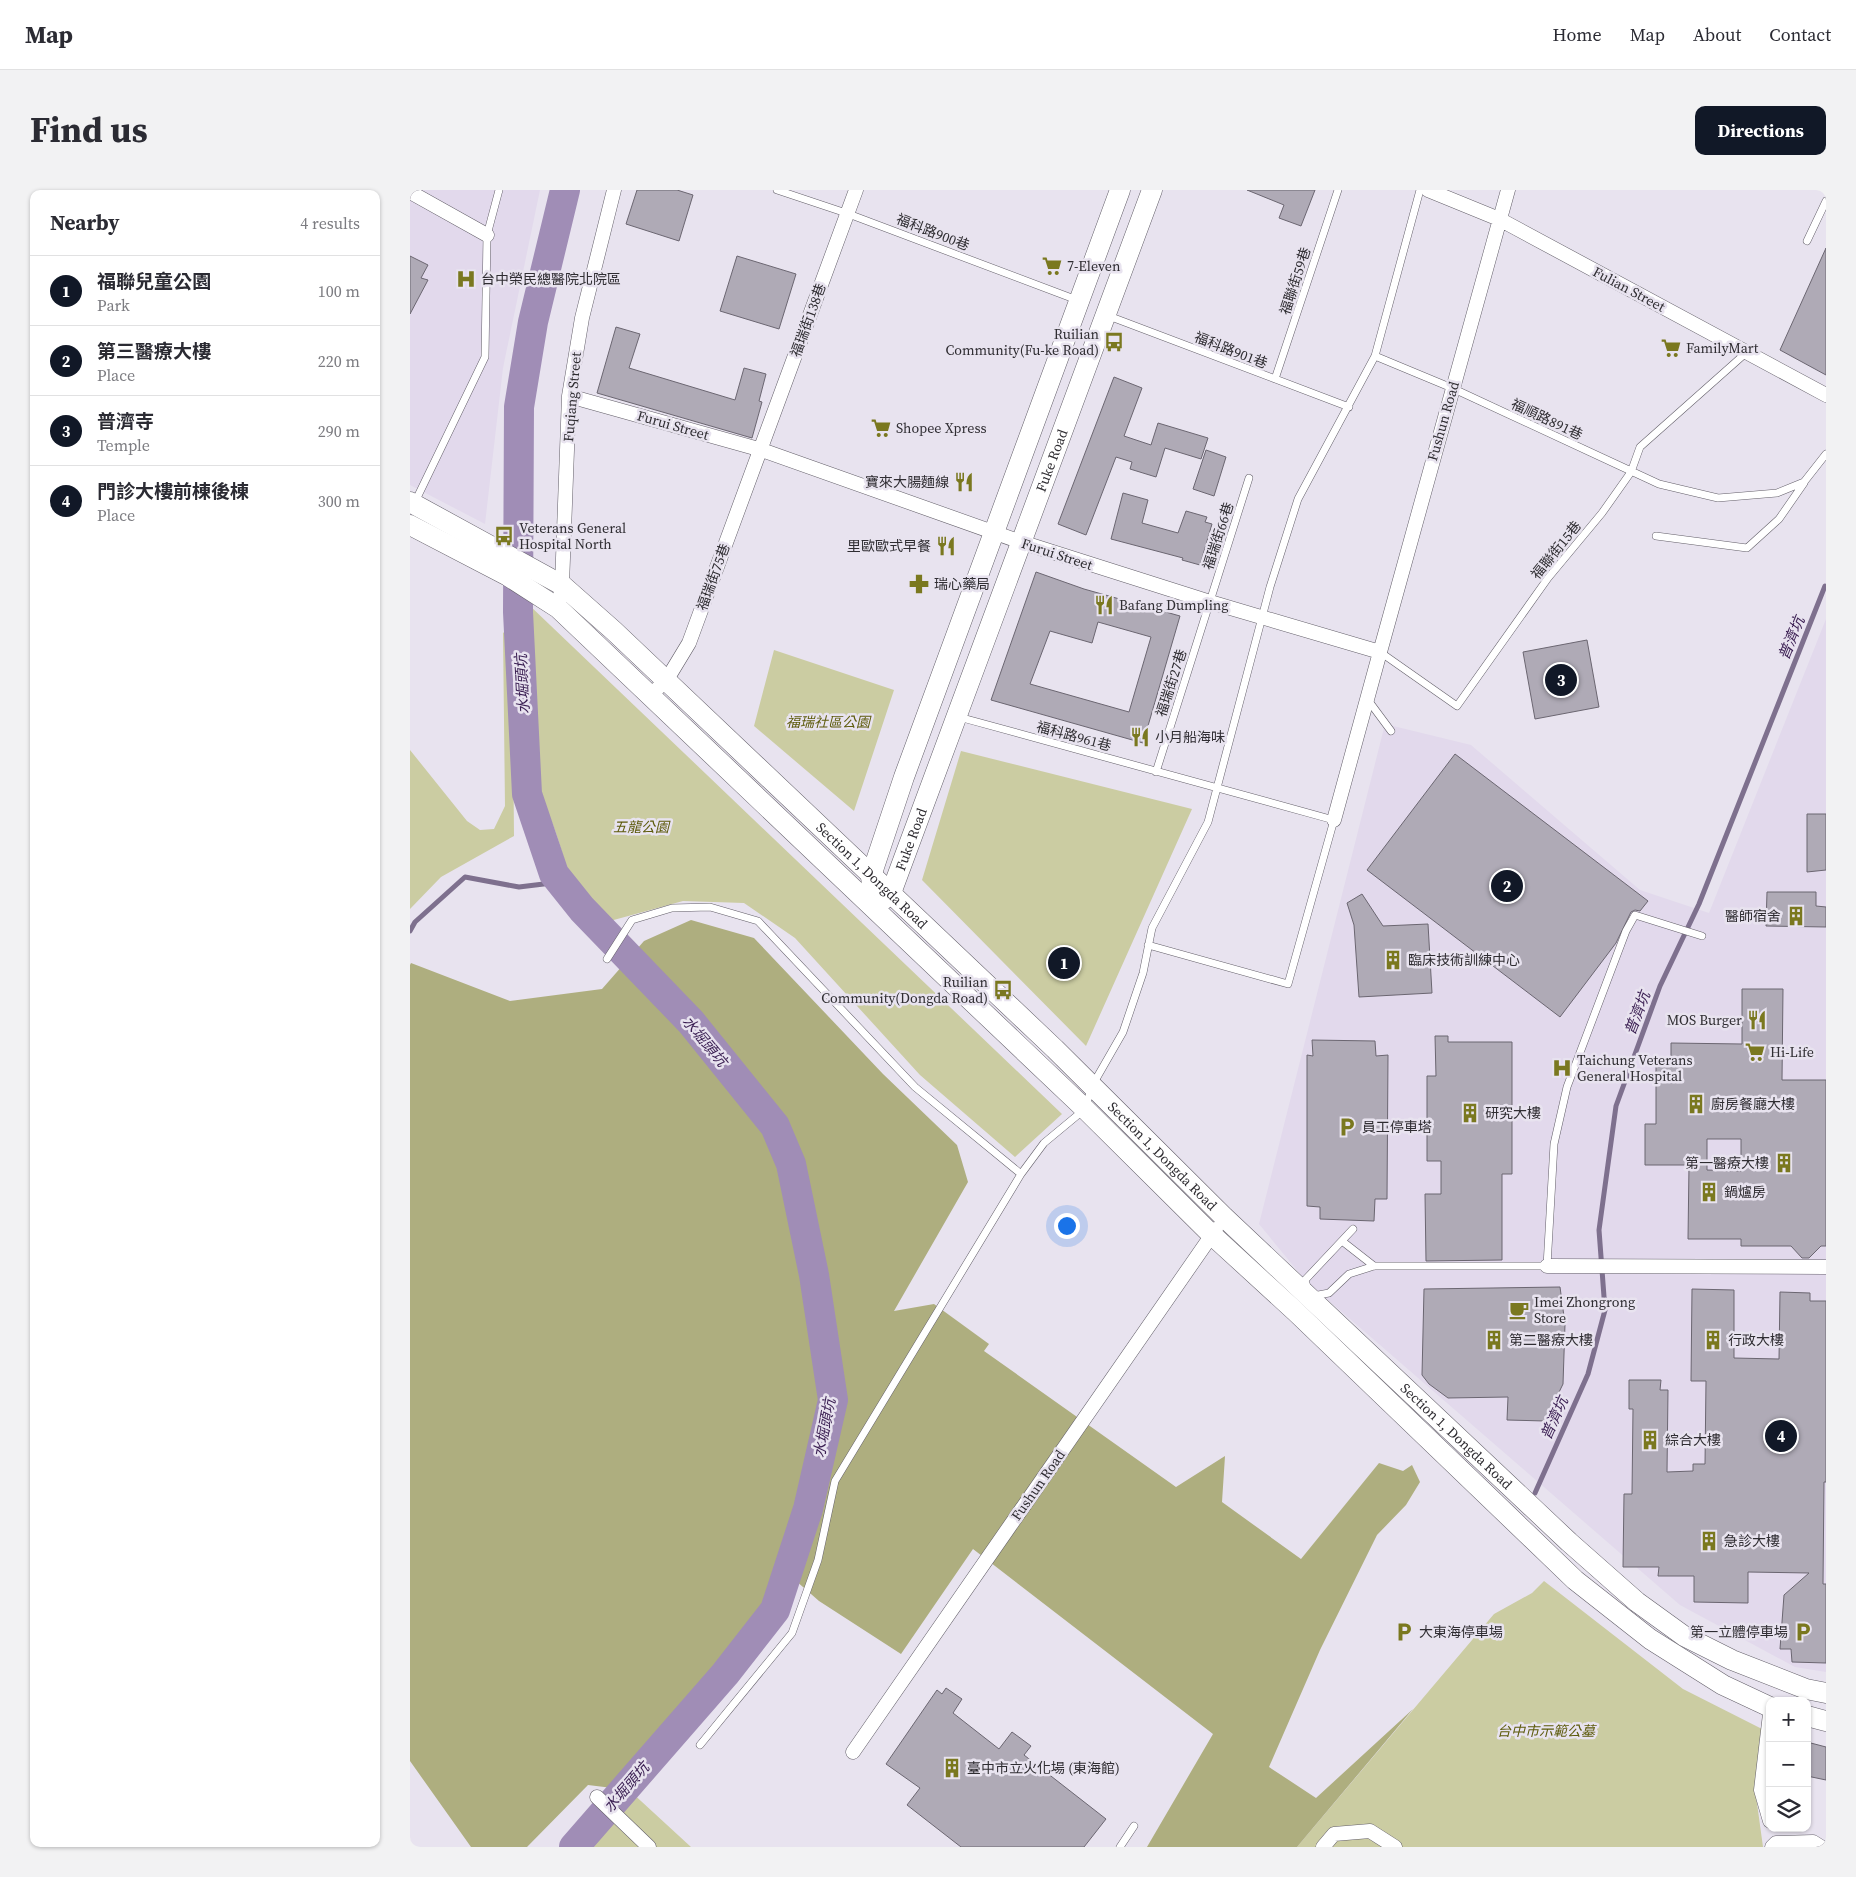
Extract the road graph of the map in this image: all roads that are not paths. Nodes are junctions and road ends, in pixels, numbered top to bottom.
1 (499, 190) edge
2 (614, 190) edge
3 (777, 190) edge
4 (856, 190) edge
5 (1120, 190) edge
6 (1152, 190) edge
7 (1338, 190) edge
8 (1420, 190) edge
9 (1428, 190) edge
10 (1508, 190) edge
11 (410, 192) edge
12 (1826, 201) edge
13 (846, 213) junction
14 (1500, 219) junction
15 (486, 235) junction
16 (1807, 241) dead end
17 (1080, 301) junction
18 (1105, 315) junction
19 (1747, 352) junction
20 (1378, 357) junction
21 (1275, 380) junction
22 (1452, 388) junction
23 (1826, 395) edge
24 (569, 396) junction
25 (1349, 407) junction
26 (762, 450) junction
27 (1826, 454) edge
28 (1631, 472) junction
29 (1249, 478) dead end
30 (1804, 482) junction
31 (412, 503) edge
32 (410, 525) edge
33 (995, 534) junction
34 (1656, 536) dead end
35 (1021, 542) junction
36 (562, 585) junction
37 (1210, 602) junction
38 (558, 608) junction
39 (1264, 616) junction
40 (1380, 652) junction
41 (666, 681) junction
42 (650, 695) junction
43 (1368, 700) junction
44 (956, 717) junction
45 (1391, 730) dead end
46 (1156, 772) junction
47 (1216, 789) junction
48 (1334, 820) junction
49 (871, 876) junction
50 (891, 893) junction
51 (874, 908) junction
52 (1702, 936) dead end
53 (1148, 945) junction
54 (607, 959) dead end
55 (1092, 1086) junction
56 (1085, 1109) junction
57 (1021, 1174) junction
58 (1224, 1217) junction
59 (1354, 1229) dead end
60 (1212, 1235) junction
61 (1342, 1241) junction
62 (1374, 1266) junction
63 (1547, 1266) junction
64 (1826, 1267) edge
65 (1309, 1296) junction
66 (1294, 1311) junction
67 (1826, 1693) edge
68 (1766, 1705) edge
69 (1811, 1717) edge
70 (1826, 1721) edge
71 (1766, 1742) edge
72 (700, 1745) dead end
73 (853, 1752) dead end
74 (597, 1798) dead end
75 (1766, 1809) edge
76 (1134, 1826) dead end
77 (1773, 1832) edge
78 (1776, 1846) edge
79 (649, 1847) edge
80 (1120, 1847) edge
81 (1324, 1847) edge
82 (1395, 1847) edge
83 (1822, 1847) edge

1 - 15 lane
2 - 24 street, Fuqiang Street
3 - 13 lane, 福科路900巷
4 - 13 street, 福瑞街138巷
5 - 17 street, Fuke Road
6 - 18 street, Fuke Road
7 - 21 lane, 福聯街59巷
8 - 20 lane
9 - 14 street, Fulian Street
10 - 14 street, Fushun Road
11 - 15 street
12 - 16 lane
13 - 17 lane, 福科路900巷
13 - 26 street, 福瑞街138巷
14 - 19 street, Fulian Street
14 - 22 street, Fushun Road
15 - 31 lane
17 - 33 street, Fuke Road
18 - 21 lane, 福科路901巷
18 - 35 street, Fuke Road
19 - 23 street, Fulian Street
19 - 28 lane, 福聯街15巷
20 - 22 lane, 福順路891巷
20 - 25 lane
21 - 25 lane, 福科路901巷
22 - 28 lane, 福順路891巷
22 - 40 street, Fushun Road
24 - 26 street, Furui Street
24 - 36 street, Fuqiang Street
25 - 39 lane
26 - 33 street, Furui Street
26 - 41 street, 福瑞街75巷
27 - 30 lane
28 - 30 lane, 福順路891巷
28 - 40 lane, 福聯街15巷
29 - 37 lane, 福瑞街66巷
30 - 34 lane
31 - 36 street, Section 1, Dongda Road
32 - 38 street, Section 1, Dongda Road
33 - 35 street, Furui Street
33 - 49 street, Fuke Road
35 - 37 street, Furui Street
35 - 44 street, Fuke Road
36 - 38 street, Fuqiang Street
36 - 41 street, Section 1, Dongda Road
37 - 39 street, Furui Street
37 - 46 lane, 福瑞街27巷
38 - 42 street, Section 1, Dongda Road
39 - 40 street, Furui Street
39 - 47 lane
40 - 43 street
41 - 42 street, 福瑞街75巷
41 - 49 street, Section 1, Dongda Road
42 - 51 street, Section 1, Dongda Road
43 - 45 lane
43 - 48 street
44 - 46 lane, 福科路961巷
44 - 50 street, Fuke Road
46 - 47 lane, 福科路961巷
47 - 48 lane, 福科路961巷
47 - 53 lane
48 - 53 lane
49 - 50 street, Section 1, Dongda Road
49 - 51 street, Fuke Road
50 - 51 street, Fuke Road
50 - 55 street, Section 1, Dongda Road
51 - 56 street, Section 1, Dongda Road
52 - 63 lane
53 - 55 lane
54 - 57 lane
55 - 56 lane
55 - 58 street, Section 1, Dongda Road
56 - 57 lane
56 - 60 street, Section 1, Dongda Road
57 - 72 lane
58 - 60 street, Fushun Road
58 - 65 street, Section 1, Dongda Road
59 - 61 lane
60 - 66 street, Section 1, Dongda Road
60 - 73 street, Fushun Road
61 - 62 lane
61 - 65 lane
62 - 63 lane
62 - 65 lane
63 - 64 street
65 - 66 street
65 - 67 street, Section 1, Dongda Road
66 - 68 street, Section 1, Dongda Road
69 - 70 street
71 - 75 street
74 - 79 street
76 - 80 lane
77 - 78 street
78 - 83 street
81 - 82 street

